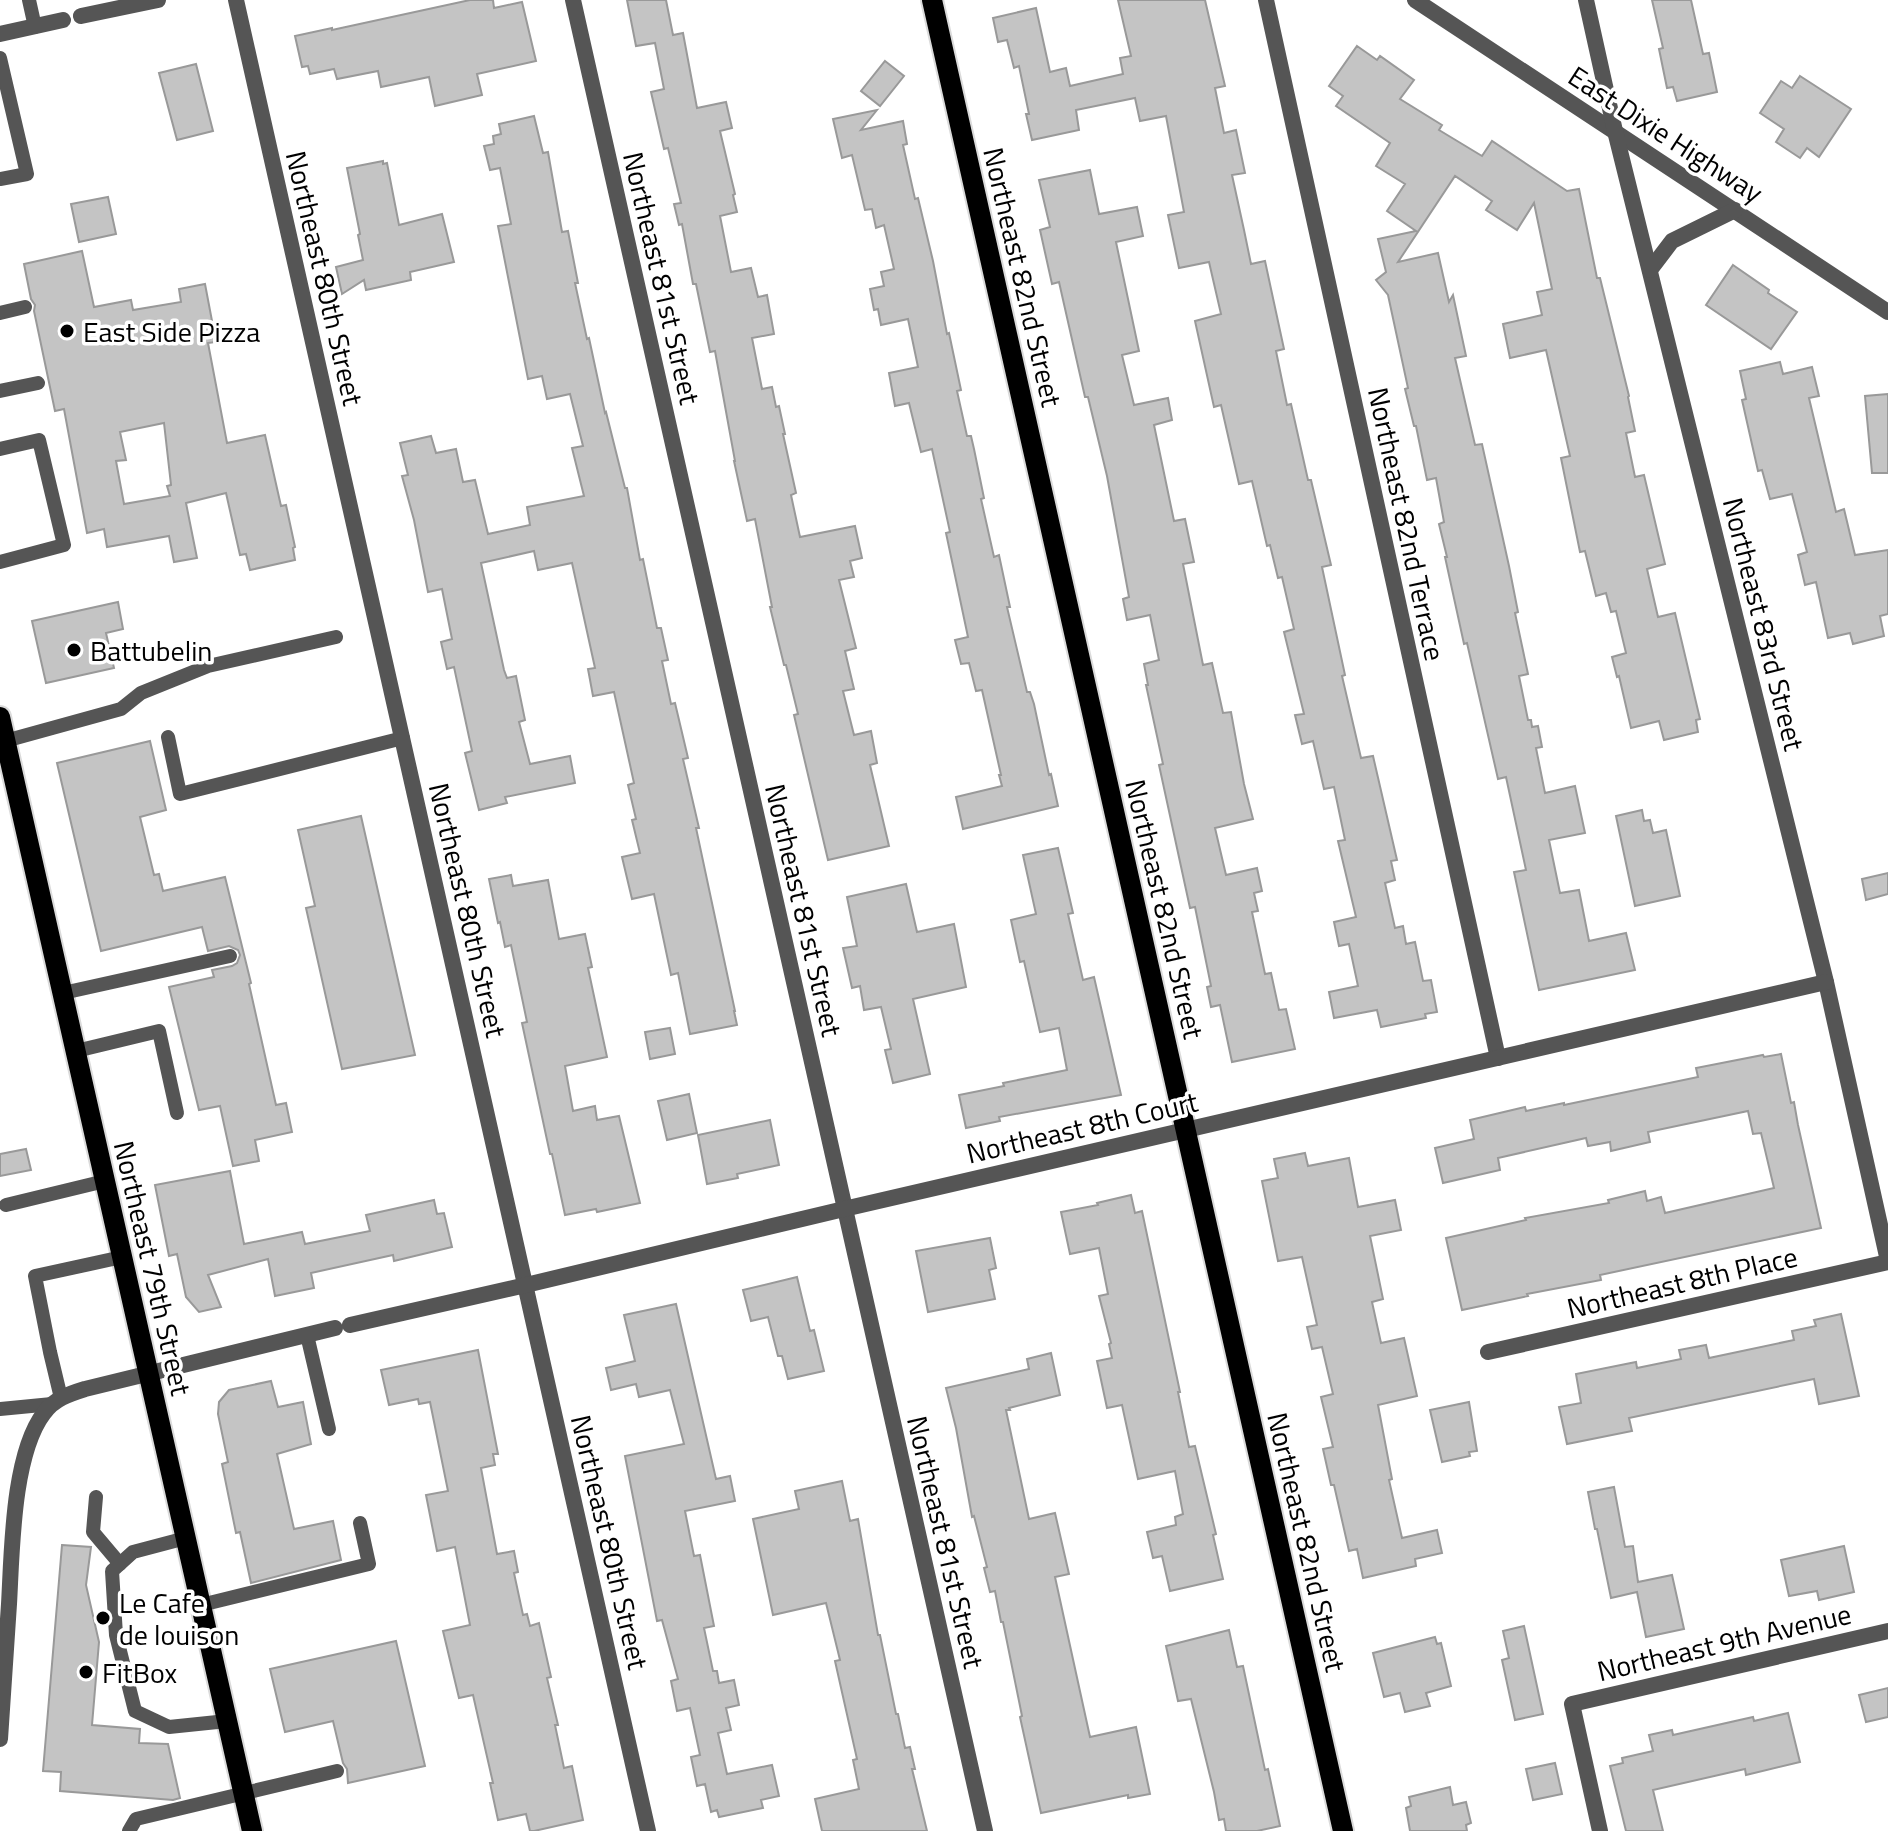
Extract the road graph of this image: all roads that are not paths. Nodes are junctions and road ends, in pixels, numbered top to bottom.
1 (29, 0) edge
2 (158, 0) edge
3 (236, 0) edge
4 (573, 0) edge
5 (932, 0) edge
6 (1266, 0) edge
7 (1415, 0) edge
8 (1586, 0) edge
9 (81, 16) dead end
10 (63, 20) dead end
11 (35, 27) junction
12 (0, 34) edge
13 (0, 58) edge
14 (1615, 131) junction
15 (0, 179) edge
16 (1735, 210) junction
17 (1650, 270) junction
18 (25, 307) dead end
19 (1888, 312) edge
20 (0, 313) edge
21 (38, 383) dead end
22 (0, 391) edge
23 (0, 449) edge
24 (0, 562) edge
25 (336, 637) dead end
26 (0, 717) edge
27 (168, 737) dead end
28 (403, 738) junction
29 (5, 741) junction
30 (230, 956) dead end
31 (1826, 982) junction
32 (63, 993) junction
33 (76, 1051) junction
34 (1498, 1058) junction
35 (177, 1113) dead end
36 (1186, 1131) junction
37 (105, 1181) junction
38 (6, 1205) dead end
39 (844, 1209) junction
40 (122, 1257) junction
41 (1888, 1262) edge
42 (526, 1285) junction
43 (307, 1335) junction
44 (1488, 1352) dead end
45 (148, 1373) junction
46 (56, 1401) junction
47 (0, 1409) edge
48 (329, 1429) dead end
49 (96, 1497) dead end
50 (360, 1523) dead end
51 (186, 1538) junction
52 (120, 1564) junction
53 (201, 1605) junction
54 (1888, 1631) edge
55 (2, 1677) edge
56 (227, 1721) junction
57 (0, 1739) edge
58 (337, 1771) dead end
59 (243, 1794) junction
60 (129, 1831) edge
61 (252, 1831) edge
62 (648, 1831) edge
63 (985, 1831) edge
64 (1343, 1831) edge
65 (1600, 1831) edge

1 - 11 lane
2 - 9 street
3 - 28 street, Northeast 80th Street
4 - 39 street, Northeast 81st Street
5 - 36 main road, Northeast 82nd Street
6 - 34 street, Northeast 82nd Terrace
7 - 14 street, East Dixie Highway
8 - 14 street, Northeast 83rd Street
10 - 11 street
11 - 12 street
13 - 15 lane
14 - 16 street, East Dixie Highway
14 - 17 street, Northeast 83rd Street
16 - 17 street
16 - 19 street, East Dixie Highway
17 - 31 street, Northeast 83rd Street
18 - 20 lane
21 - 22 lane
23 - 24 lane
25 - 29 lane
26 - 29 main road, Northeast 79th Street
27 - 28 lane
28 - 42 street, Northeast 80th Street
29 - 32 main road, Northeast 79th Street
30 - 32 lane
31 - 34 street, Northeast 8th Court
31 - 41 street, Northeast 83rd Street
32 - 33 main road, Northeast 79th Street
33 - 35 lane
33 - 37 main road, Northeast 79th Street
34 - 36 street, Northeast 8th Court
36 - 39 street, Northeast 8th Court
36 - 64 main road, Northeast 82nd Street
37 - 38 lane
37 - 40 main road, Northeast 79th Street
39 - 42 street, Northeast 8th Court
39 - 63 street, Northeast 81st Street
40 - 45 main road, Northeast 79th Street
40 - 46 lane
41 - 44 street, Northeast 8th Place
42 - 43 street, Northeast 8th Court
42 - 62 street, Northeast 80th Street
43 - 45 street, Northeast 8th Court
43 - 48 lane
45 - 46 street, Northeast 8th Court
45 - 51 main road, Northeast 79th Street
46 - 47 lane
46 - 55 street
49 - 52 lane
50 - 53 lane
51 - 52 lane
51 - 53 main road, Northeast 79th Street
52 - 56 lane
53 - 56 main road, Northeast 79th Street
54 - 65 street, Northeast 9th Avenue
55 - 57 street
56 - 59 main road, Northeast 79th Street
58 - 59 lane
59 - 60 lane
59 - 61 main road, Northeast 79th Street

